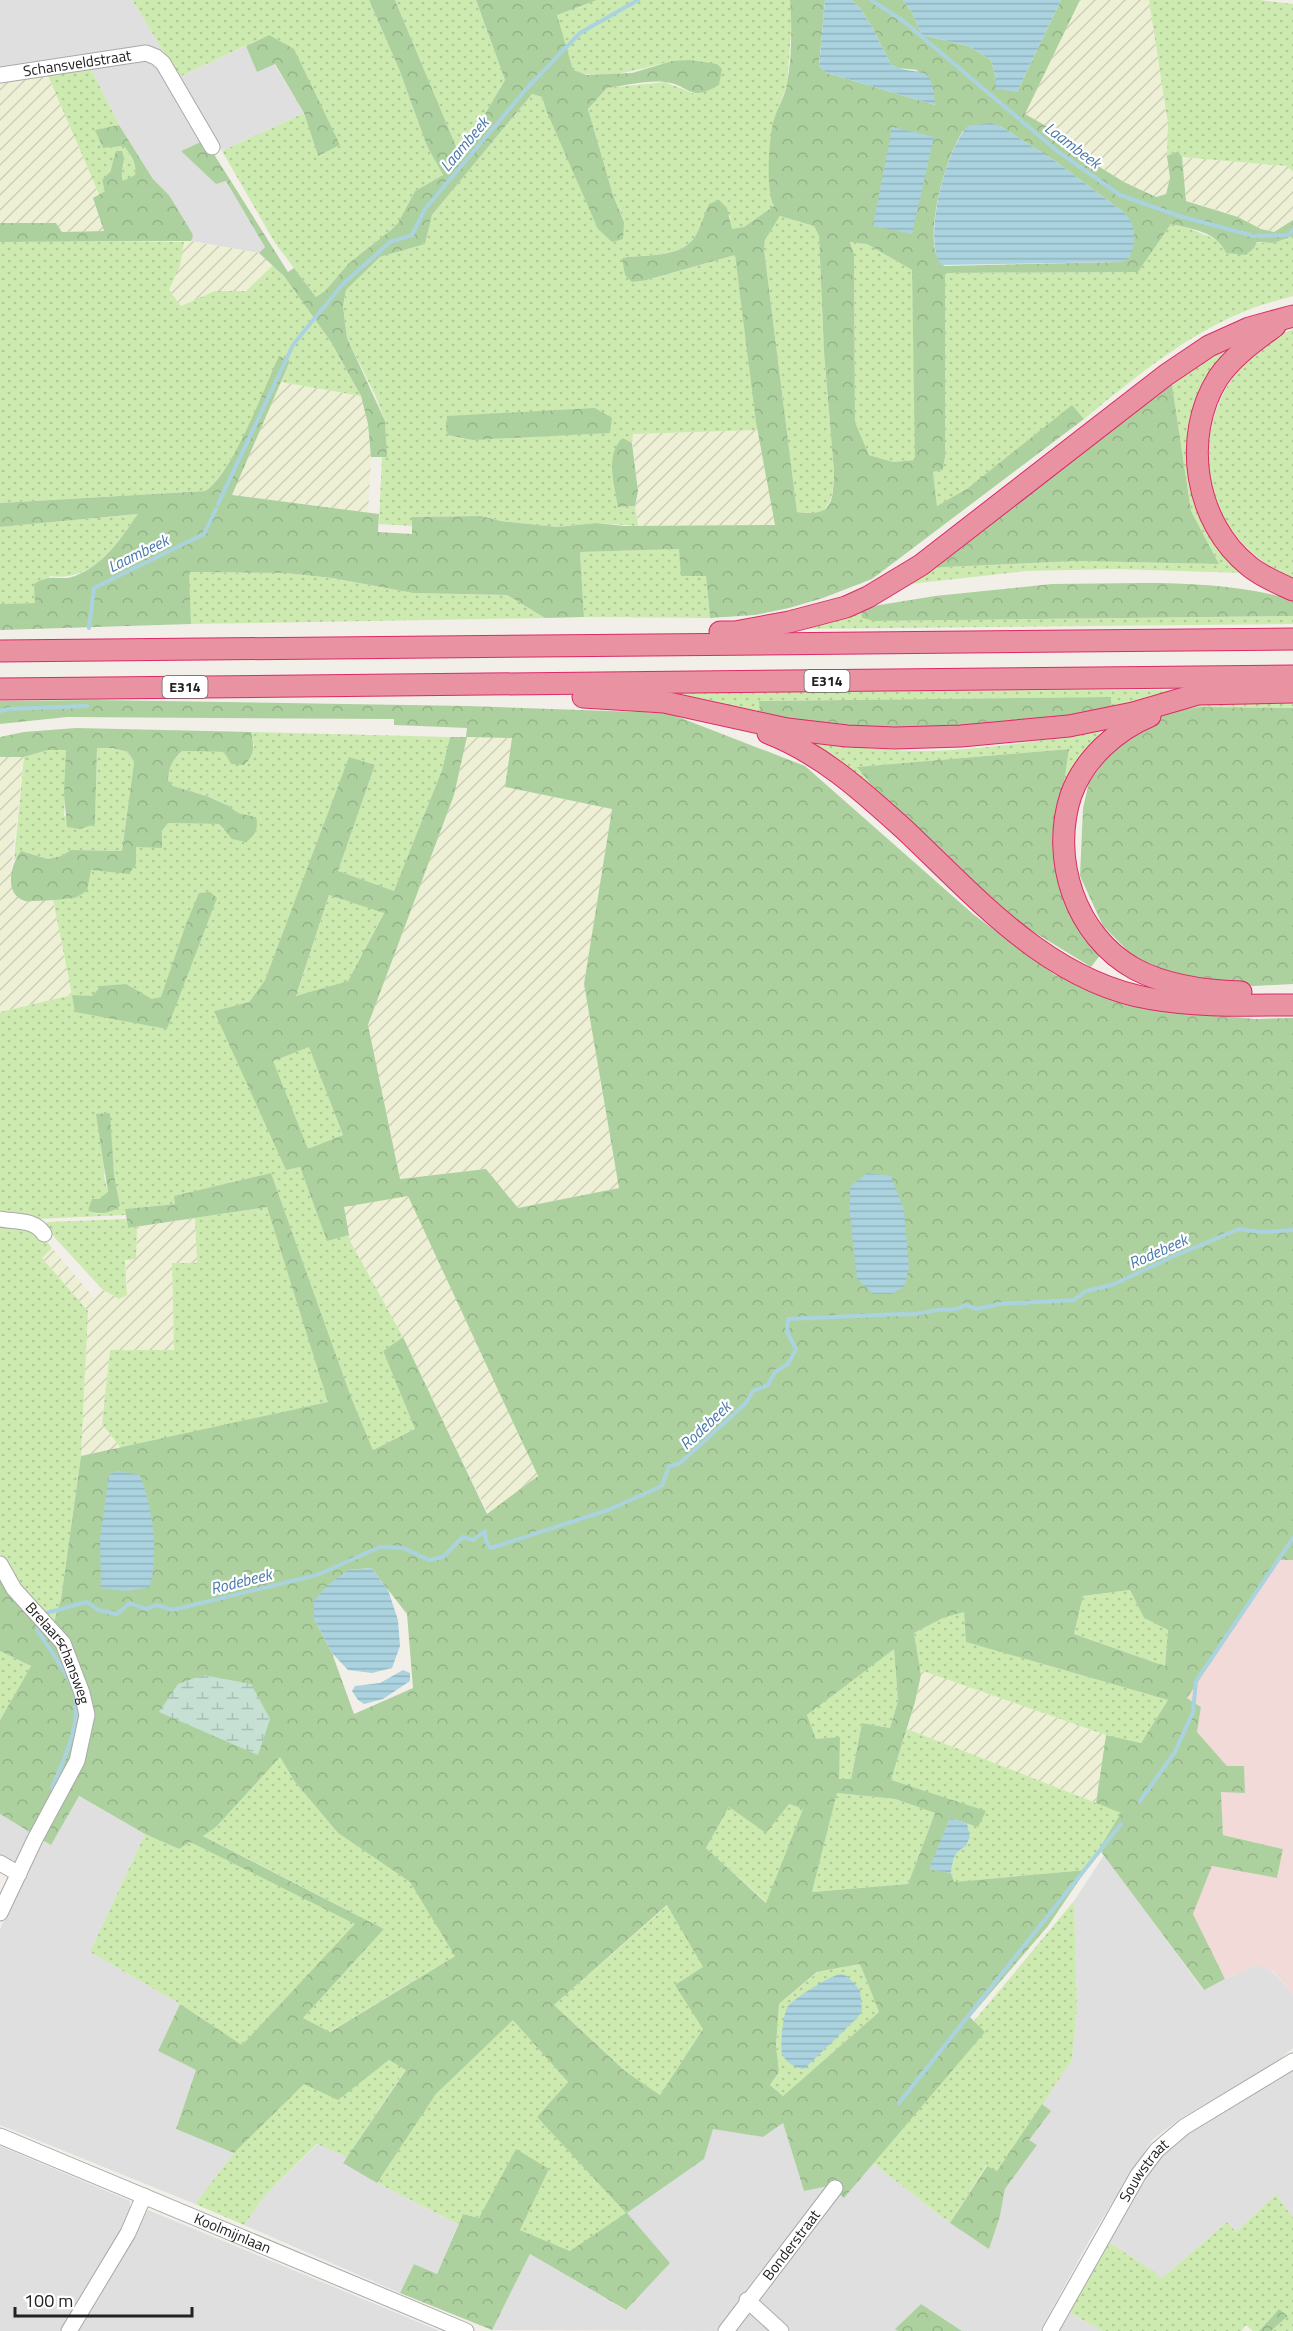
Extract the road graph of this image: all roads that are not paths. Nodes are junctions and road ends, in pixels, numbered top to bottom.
1 (0, 75) edge
2 (212, 147) dead end
3 (1289, 317) edge
4 (1293, 590) edge
5 (1293, 639) edge
6 (680, 645) junction
7 (0, 651) edge
8 (1293, 676) edge
9 (361, 685) junction
10 (0, 689) edge
11 (1293, 692) edge
12 (1231, 693) junction
13 (703, 709) junction
14 (1293, 992) edge
15 (1293, 1005) edge
16 (0, 1219) edge
17 (44, 1234) dead end
18 (0, 1564) edge
19 (0, 1863) edge
20 (19, 1874) junction
21 (0, 1913) edge
22 (1293, 2061) edge
23 (0, 2136) edge
24 (835, 2188) dead end
25 (144, 2196) junction
26 (747, 2300) junction
27 (69, 2331) edge
28 (466, 2331) edge
29 (726, 2331) edge
30 (781, 2331) edge
31 (1050, 2331) edge

1 - 2 street, Schansveldstraat
3 - 4 highway
3 - 6 highway
5 - 6 highway
6 - 7 highway
8 - 9 highway, E314
9 - 10 highway, E314
9 - 13 highway, E314
11 - 12 highway, E314
12 - 13 highway, E314
12 - 14 highway, E314
13 - 15 highway, E314
16 - 17 street
18 - 20 street, Brelaarschansweg
19 - 20 street
20 - 21 street, Brelaarschansweg
22 - 31 street, Souwstraat
23 - 25 street, Koolmijnlaan
24 - 26 street, Bonderstraat
25 - 27 street
25 - 28 street, Koolmijnlaan
26 - 29 street, Bonderstraat
26 - 30 street

